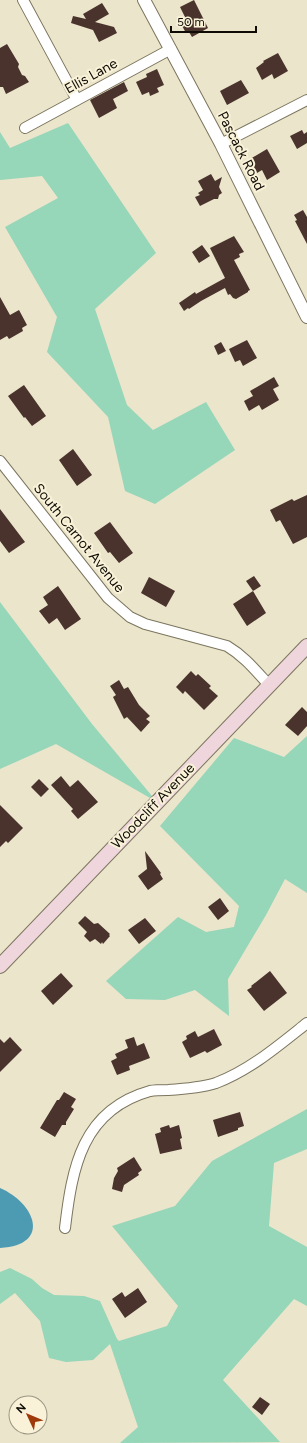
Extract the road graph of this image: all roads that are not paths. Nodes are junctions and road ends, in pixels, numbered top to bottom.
1 (23, 0) edge
2 (144, 0) edge
3 (171, 48) junction
4 (77, 100) junction
5 (307, 100) edge
6 (25, 128) dead end
7 (221, 144) junction
8 (307, 317) edge
9 (0, 461) edge
10 (307, 646) edge
11 (269, 685) junction
12 (0, 966) edge
13 (307, 1023) edge
14 (65, 1228) dead end

1 - 4 street
2 - 3 street, Pascack Road
3 - 4 street, Ellis Lane
3 - 7 street, Pascack Road
4 - 6 street, Ellis Lane
5 - 7 street
7 - 8 street, Pascack Road
9 - 11 street, South Carnot Avenue
10 - 11 main road, Woodcliff Avenue
11 - 12 main road, Woodcliff Avenue
13 - 14 street

